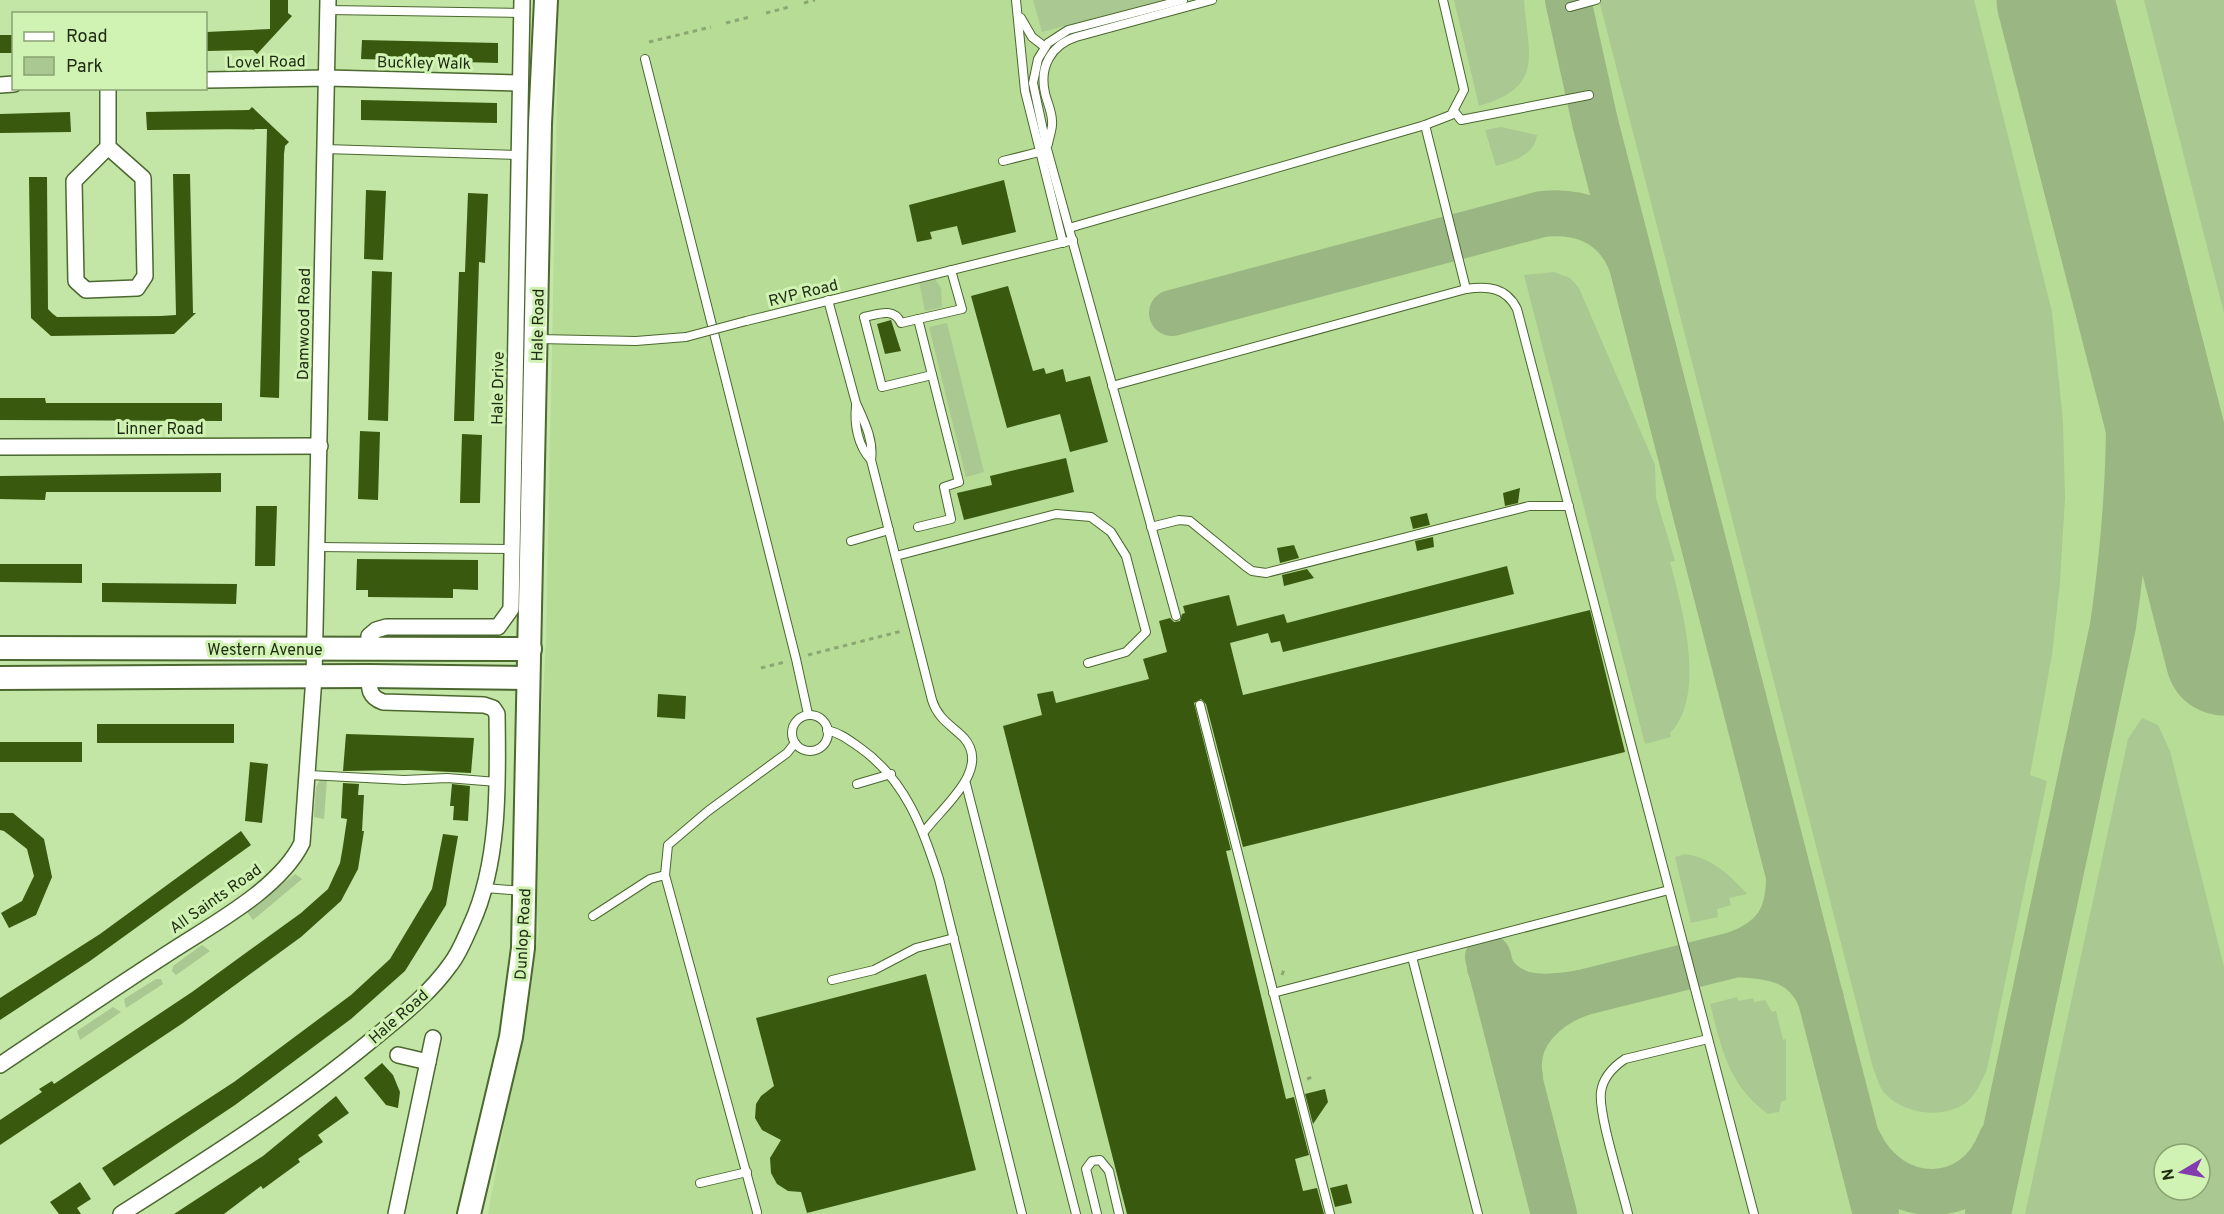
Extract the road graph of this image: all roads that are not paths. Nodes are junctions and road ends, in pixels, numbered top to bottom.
1 (546, 0) edge
2 (1016, 0) edge
3 (1183, 0) edge
4 (1212, 0) edge
5 (1443, 0) edge
6 (1596, 0) edge
7 (328, 5) edge
8 (523, 7) edge
9 (1570, 7) dead end
10 (1019, 14) junction
11 (1046, 47) junction
12 (645, 59) dead end
13 (327, 78) junction
14 (207, 80) edge
15 (520, 83) junction
16 (108, 90) edge
17 (1589, 95) dead end
18 (1454, 111) junction
19 (1425, 125) junction
20 (108, 147) junction
21 (323, 149) junction
22 (1043, 150) junction
23 (520, 155) junction
24 (1003, 161) dead end
25 (1069, 228) junction
26 (1073, 240) junction
27 (1063, 243) junction
28 (951, 270) junction
29 (1466, 289) junction
30 (828, 300) junction
31 (918, 319) junction
32 (537, 339) junction
33 (932, 375) junction
34 (1112, 386) junction
35 (320, 446) junction
36 (0, 447) edge
37 (1569, 506) junction
38 (918, 527) dead end
39 (1151, 527) junction
40 (889, 531) junction
41 (851, 541) dead end
42 (317, 547) junction
43 (522, 548) junction
44 (896, 556) junction
45 (1176, 616) dead end
46 (0, 648) edge
47 (314, 649) junction
48 (530, 649) junction
49 (368, 650) junction
50 (1088, 663) dead end
51 (369, 676) junction
52 (314, 677) junction
53 (0, 678) edge
54 (528, 678) junction
55 (1200, 705) dead end
56 (808, 714) junction
57 (827, 730) junction
58 (795, 743) junction
59 (891, 774) junction
60 (309, 775) junction
61 (497, 782) junction
62 (857, 784) dead end
63 (966, 784) junction
64 (924, 832) junction
65 (665, 875) junction
66 (484, 888) junction
67 (1669, 890) junction
68 (524, 891) junction
69 (593, 916) dead end
70 (954, 938) junction
71 (1412, 957) junction
72 (832, 980) dead end
73 (1274, 993) junction
74 (433, 1038) dead end
75 (1708, 1039) junction
76 (398, 1055) dead end
77 (428, 1062) junction
78 (0, 1065) edge
79 (747, 1172) junction
80 (700, 1183) dead end
81 (757, 1212) dead end
82 (121, 1214) edge
83 (396, 1214) edge
84 (469, 1214) edge
85 (1022, 1214) edge
86 (1076, 1214) edge
87 (1097, 1214) edge
88 (1119, 1214) edge
89 (1330, 1214) edge
90 (1478, 1214) edge
91 (1629, 1214) edge
92 (1754, 1214) edge

1 - 32 street, Hale Road
2 - 10 lane
3 - 11 lane
4 - 22 lane
5 - 18 lane
6 - 9 lane
7 - 8 lane
7 - 13 street, Damwood Road
8 - 15 street, Hale Drive
10 - 11 lane
10 - 22 lane
11 - 22 lane
12 - 56 lane
13 - 14 street, Lovel Road
13 - 15 street, Buckley Walk
13 - 21 street, Damwood Road
15 - 23 street, Hale Drive
16 - 20 street
17 - 18 lane
18 - 19 lane
19 - 25 lane
19 - 29 lane
20 - 20 street
21 - 23 lane
21 - 35 street, Damwood Road
22 - 24 lane
22 - 25 lane
22 - 27 lane
23 - 43 street, Hale Drive
25 - 26 lane
26 - 27 lane, RVP Road
26 - 34 lane
27 - 28 lane, RVP Road
28 - 30 lane, RVP Road
28 - 31 lane
29 - 34 lane
29 - 37 lane
30 - 32 lane, RVP Road, bridge
30 - 40 lane
31 - 33 lane
31 - 33 lane
32 - 43 street, Hale Road
33 - 38 lane
34 - 39 lane
35 - 36 street, Linner Road
35 - 42 street, Damwood Road
37 - 39 lane
37 - 67 lane
39 - 45 lane
40 - 41 lane
40 - 44 lane
42 - 43 lane
42 - 47 street, Damwood Road
43 - 48 street, Hale Road
43 - 49 street, Hale Drive
44 - 50 lane
44 - 63 lane
46 - 47 street, Western Avenue
47 - 49 street, Western Avenue
47 - 52 street, Damwood Road
48 - 49 street, Western Avenue
48 - 54 street, Dunlop Road
51 - 52 street, Western Avenue
51 - 54 street, Western Avenue
51 - 61 street, Hale Road
52 - 53 street, Western Avenue
52 - 60 street, All Saints Road
54 - 68 street, Dunlop Road
55 - 73 lane
56 - 57 lane
56 - 58 lane
57 - 58 lane
57 - 59 lane
58 - 65 lane
59 - 62 lane
59 - 64 lane
60 - 61 lane
60 - 78 street, All Saints Road
61 - 66 street, Hale Road
63 - 64 lane
63 - 86 lane
64 - 70 lane
65 - 69 lane
65 - 79 lane
66 - 68 lane
66 - 82 street, Hale Road
67 - 71 lane
67 - 75 lane
68 - 84 street, Dunlop Road
70 - 72 lane
70 - 85 lane
71 - 73 lane
71 - 90 lane
73 - 89 lane
74 - 77 street
75 - 91 lane
75 - 92 lane
76 - 77 street
77 - 83 street
79 - 80 lane
79 - 81 lane
87 - 88 lane

